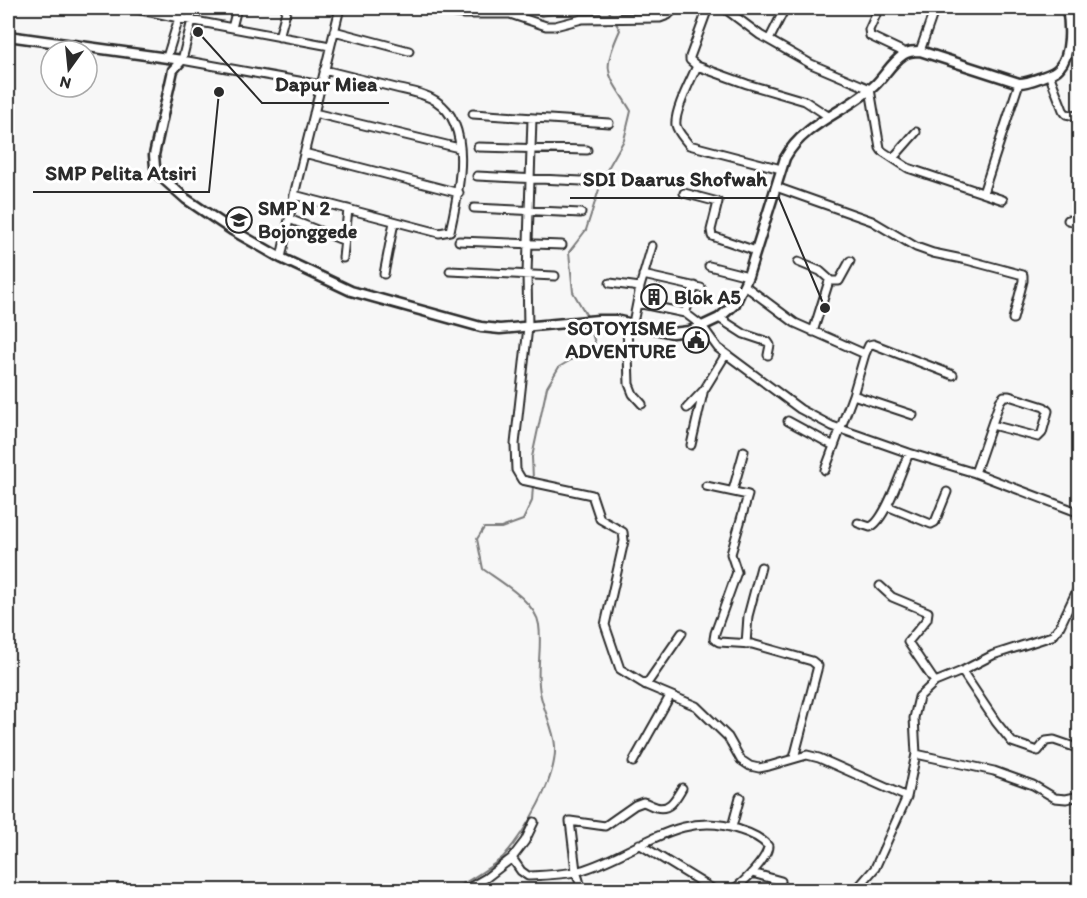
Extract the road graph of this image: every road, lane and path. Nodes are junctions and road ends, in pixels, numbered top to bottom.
1 (136, 8) edge
2 (188, 8) edge
3 (237, 8) edge
4 (287, 8) edge
5 (340, 8) edge
6 (425, 8) edge
7 (675, 8) edge
8 (708, 8) edge
9 (724, 8) edge
10 (785, 8) edge
11 (879, 8) edge
12 (935, 8) edge
13 (1067, 8) edge
14 (483, 11) edge
15 (178, 18) junction
16 (192, 20) junction
17 (232, 28) junction
18 (334, 31) junction
19 (8, 36) edge
20 (279, 37) junction
21 (769, 40) junction
22 (330, 46) junction
23 (409, 51) dead end
24 (920, 51) junction
25 (906, 53) junction
26 (167, 57) junction
27 (182, 60) junction
28 (697, 66) junction
29 (173, 70) junction
30 (324, 70) junction
31 (1049, 74) junction
32 (1019, 83) junction
33 (321, 85) junction
34 (870, 89) junction
35 (314, 113) junction
36 (473, 114) dead end
37 (828, 116) junction
38 (1080, 117) edge
39 (532, 118) junction
40 (609, 123) dead end
41 (916, 132) dead end
42 (478, 147) dead end
43 (531, 147) junction
44 (459, 148) junction
45 (587, 150) dead end
46 (304, 153) junction
47 (894, 157) junction
48 (781, 169) junction
49 (477, 176) dead end
50 (530, 178) junction
51 (582, 181) dead end
52 (776, 187) junction
53 (459, 193) junction
54 (684, 193) dead end
55 (983, 193) junction
56 (294, 195) junction
57 (1003, 200) dead end
58 (474, 208) dead end
59 (348, 209) junction
60 (529, 211) junction
61 (581, 213) dead end
62 (289, 219) junction
63 (1068, 220) dead end
64 (394, 222) junction
65 (1080, 223) edge
66 (345, 241) junction
67 (459, 241) dead end
68 (528, 244) junction
69 (562, 245) dead end
70 (652, 246) dead end
71 (756, 251) junction
72 (281, 258) junction
73 (343, 258) dead end
74 (850, 261) dead end
75 (798, 262) dead end
76 (709, 266) dead end
77 (450, 271) dead end
78 (384, 274) dead end
79 (527, 274) junction
80 (643, 275) junction
81 (555, 276) dead end
82 (748, 276) junction
83 (830, 280) junction
84 (610, 283) dead end
85 (744, 285) junction
86 (640, 287) junction
87 (637, 303) junction
88 (685, 313) junction
89 (719, 318) junction
90 (1012, 319) dead end
91 (630, 320) junction
92 (702, 326) junction
93 (528, 327) junction
94 (813, 332) junction
95 (726, 354) junction
96 (865, 354) junction
97 (768, 355) dead end
98 (953, 375) dead end
99 (704, 390) junction
100 (853, 395) junction
101 (642, 404) dead end
102 (687, 408) dead end
103 (913, 415) dead end
104 (788, 421) dead end
105 (992, 424) junction
106 (841, 430) junction
107 (691, 445) dead end
108 (834, 446) junction
109 (744, 451) dead end
110 (909, 453) junction
111 (825, 470) dead end
112 (975, 473) junction
113 (706, 486) dead end
114 (733, 490) junction
115 (946, 492) dead end
116 (887, 506) junction
117 (1080, 513) edge
118 (858, 523) dead end
119 (761, 567) dead end
120 (1080, 584) edge
121 (880, 586) dead end
122 (682, 633) dead end
123 (746, 644) junction
124 (962, 671) junction
125 (935, 682) junction
126 (646, 685) junction
127 (670, 696) junction
128 (1080, 749) edge
129 (916, 754) junction
130 (794, 758) junction
131 (633, 762) dead end
132 (682, 788) dead end
133 (1080, 796) edge
134 (740, 797) dead end
135 (907, 797) junction
136 (534, 822) dead end
137 (732, 827) junction
138 (639, 844) junction
139 (512, 858) junction
140 (576, 871) junction
141 (752, 873) junction
142 (781, 881) dead end
143 (465, 891) edge
144 (582, 891) edge
145 (714, 891) edge
146 (732, 891) edge
147 (856, 891) edge

1 - 15 street
2 - 15 street
2 - 16 street
3 - 17 street
4 - 20 street
5 - 18 street
6 - 14 street
7 - 14 street
8 - 28 street
9 - 21 street
10 - 21 street
11 - 25 street
12 - 24 street
13 - 31 street
15 - 16 street
15 - 26 street
16 - 17 street
16 - 27 street
17 - 20 street
18 - 22 street
18 - 23 street
19 - 26 street
20 - 22 street
21 - 34 street
22 - 30 street
24 - 25 street
24 - 32 street
25 - 34 street
26 - 27 street
26 - 29 street
27 - 29 street
27 - 33 street
28 - 37 street
28 - 48 street
29 - 72 street
30 - 33 street
30 - 44 street
31 - 32 street
31 - 38 street
32 - 55 street
33 - 35 street
34 - 37 street
34 - 47 street
35 - 44 street
35 - 46 street
36 - 39 street
37 - 48 street
39 - 40 street
39 - 43 street
41 - 47 street
42 - 43 street
43 - 45 street
43 - 50 street
44 - 53 street
46 - 53 street
46 - 56 street
47 - 55 street
48 - 52 street
49 - 50 street
50 - 51 street
50 - 60 street
52 - 71 street
52 - 90 street
53 - 64 street
54 - 71 street
55 - 57 street
56 - 59 street
56 - 62 street
58 - 60 street
59 - 64 street
59 - 66 street
60 - 61 street
60 - 68 street
62 - 66 street
62 - 72 street
63 - 65 street
64 - 78 street
66 - 73 street
67 - 68 street
68 - 69 street
68 - 79 street
70 - 80 street
71 - 82 street
72 - 93 street
74 - 83 street
75 - 83 street
76 - 82 street
77 - 79 street
79 - 81 street
79 - 93 street
80 - 86 street
80 - 88 street
82 - 85 street
83 - 94 street
84 - 86 street
85 - 89 street
85 - 94 street
86 - 87 street
87 - 88 street
87 - 91 street
88 - 92 street
89 - 92 street
89 - 97 street
91 - 92 street
91 - 93 street
91 - 101 street
92 - 95 street
93 - 126 street
94 - 96 street
95 - 99 street
95 - 106 street
96 - 98 street
96 - 100 street
99 - 102 street
99 - 107 street
100 - 103 street
100 - 106 street
104 - 108 street
105 - 105 street
105 - 112 street
106 - 108 street
106 - 110 street
108 - 111 street
109 - 114 street
110 - 112 street
110 - 116 street
112 - 117 street
113 - 114 street
114 - 123 street
115 - 116 street
116 - 118 street
119 - 123 street
120 - 124 street
121 - 125 street
122 - 126 street
123 - 130 street
124 - 125 street
124 - 128 street
125 - 129 street
126 - 127 street
127 - 130 street
127 - 131 street
129 - 133 street
129 - 135 street
130 - 135 street
132 - 140 street
134 - 137 street
135 - 147 street
136 - 139 street
137 - 138 street
137 - 141 street
138 - 140 street
138 - 145 street
139 - 140 street
139 - 143 street
140 - 144 street
141 - 142 street
141 - 146 street

